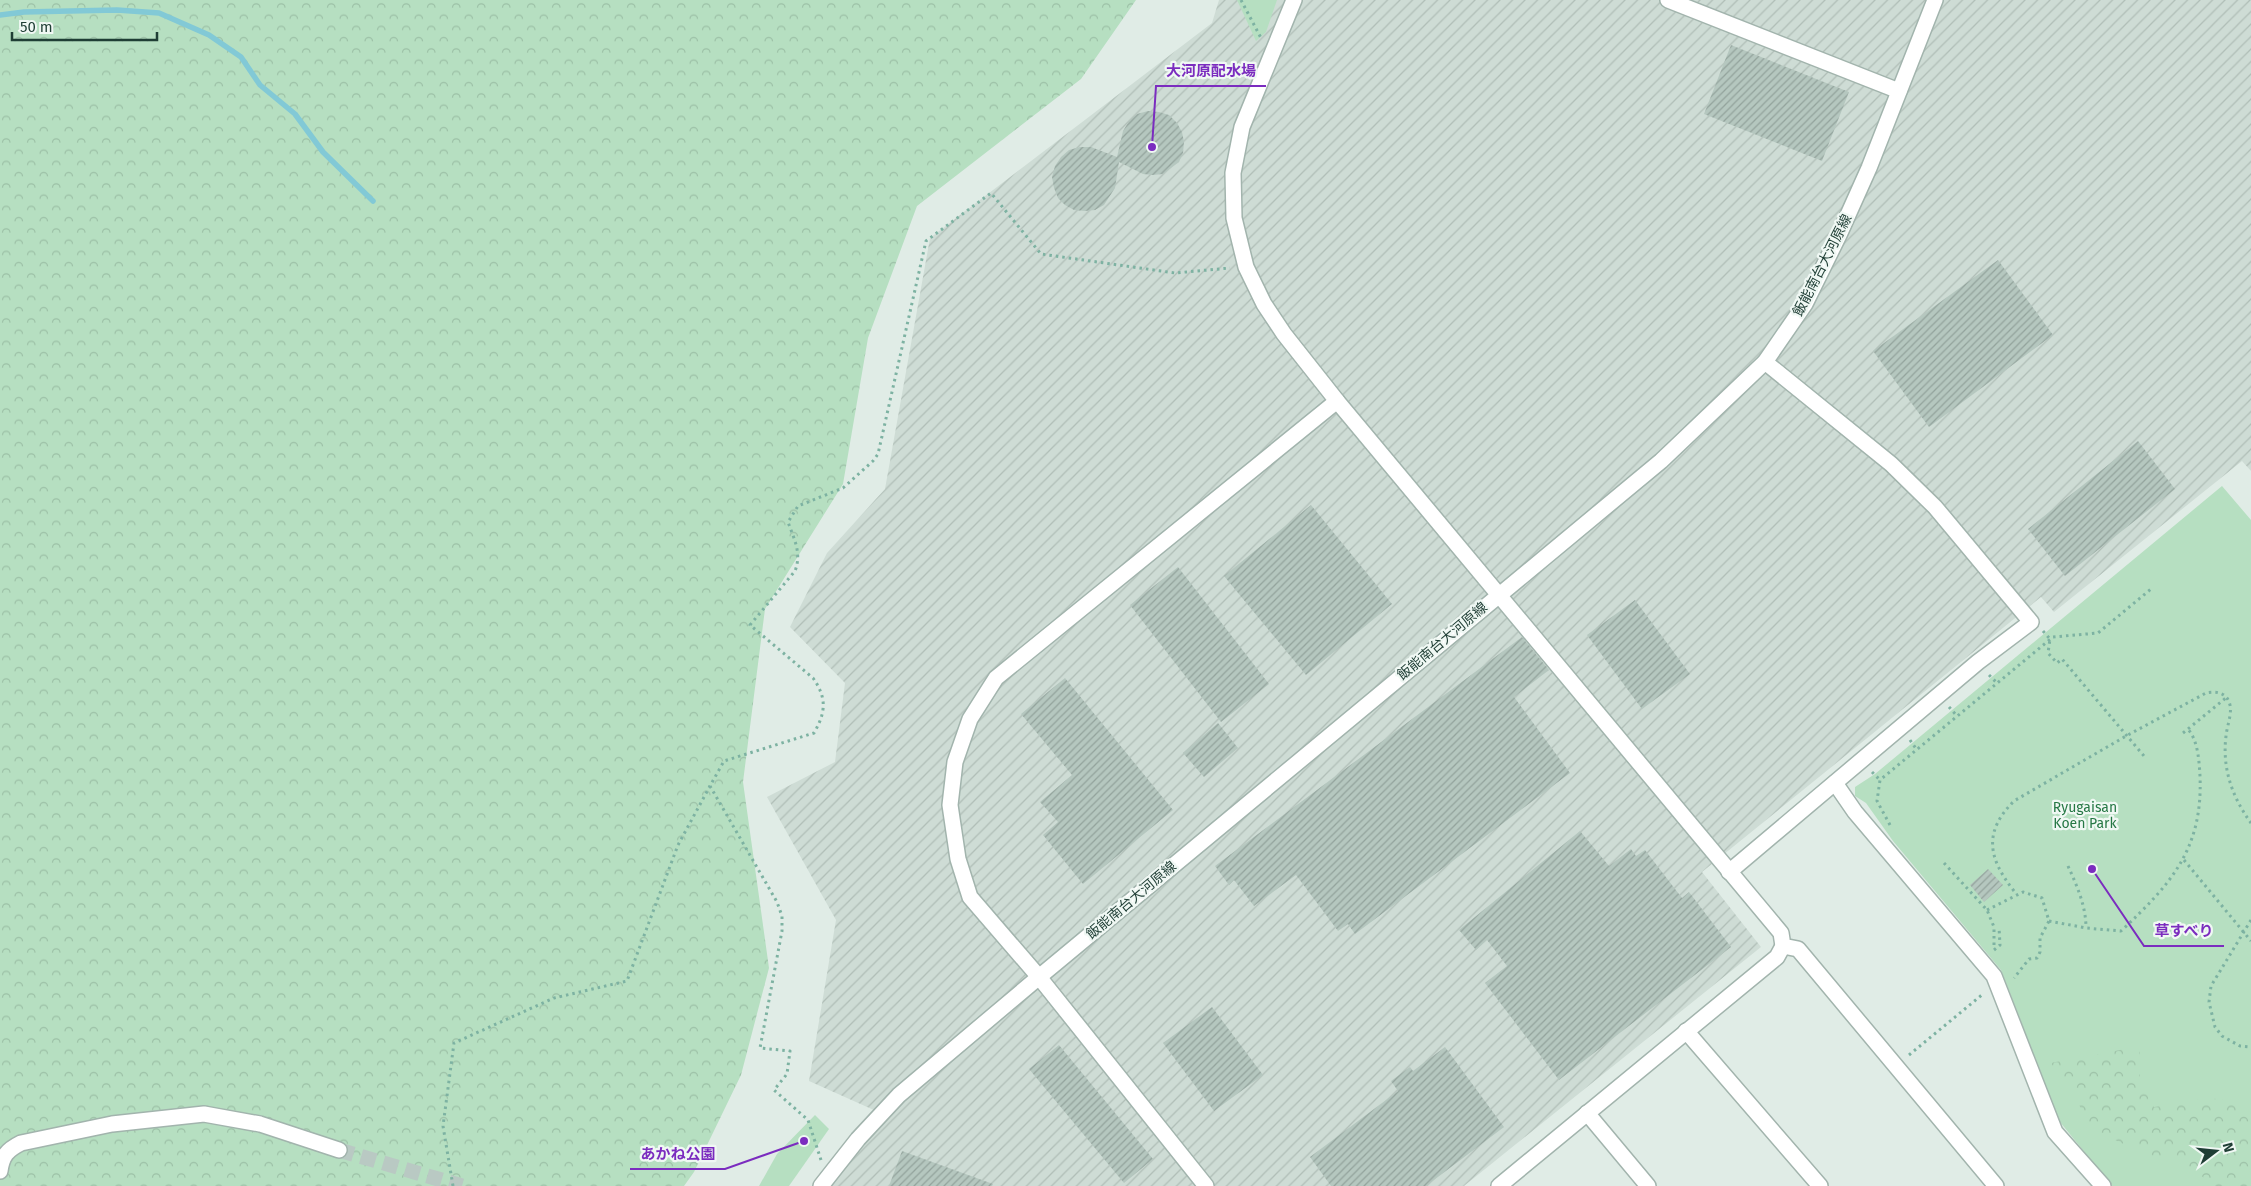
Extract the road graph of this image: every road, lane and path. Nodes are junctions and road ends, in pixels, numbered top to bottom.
1 (1241, 0) edge
2 (1294, 0) edge
3 (1668, 0) edge
4 (1935, 0) edge
5 (1270, 56) junction
6 (1899, 91) junction
7 (1246, 266) junction
8 (1765, 362) junction
9 (1338, 400) junction
10 (2151, 589) dead end
11 (1498, 595) junction
12 (2044, 632) dead end
13 (2050, 639) junction
14 (1991, 677) dead end
15 (1997, 683) junction
16 (2227, 697) junction
17 (1952, 710) dead end
18 (1957, 716) junction
19 (2188, 729) junction
20 (2183, 733) dead end
21 (2126, 736) junction
22 (2144, 756) dead end
23 (1875, 774) dead end
24 (1880, 780) junction
25 (1834, 783) junction
26 (710, 786) junction
27 (1870, 801) dead end
28 (1877, 801) junction
29 (2251, 823) edge
30 (1891, 827) dead end
31 (2184, 860) junction
32 (1944, 863) dead end
33 (2068, 866) dead end
34 (1729, 872) junction
35 (2014, 891) dead end
36 (1987, 910) junction
37 (2251, 920) edge
38 (2049, 921) junction
39 (1994, 927) junction
40 (2086, 928) junction
41 (2244, 933) junction
42 (2251, 941) edge
43 (1783, 946) junction
44 (1039, 976) junction
45 (2014, 978) dead end
46 (1997, 982) junction
47 (1686, 1030) junction
48 (2251, 1047) edge
49 (1895, 1066) junction
50 (1586, 1113) junction
51 (338, 1150) tunnel mouth
52 (0, 1171) edge
53 (824, 1182) edge
54 (453, 1186) edge
55 (1206, 1186) edge
56 (1499, 1186) edge
57 (1648, 1186) edge
58 (1820, 1186) edge
59 (1996, 1186) edge
60 (2103, 1186) edge

1 - 5 path
2 - 5 street
3 - 6 street
4 - 6 street, 飯能南台大河原線
5 - 7 street
6 - 8 street, 飯能南台大河原線
7 - 9 street
7 - 26 path
8 - 11 street, 飯能南台大河原線
8 - 25 street
9 - 11 street
9 - 44 street
10 - 13 path
11 - 34 street
11 - 44 street, 飯能南台大河原線
12 - 13 path
13 - 15 path
13 - 21 path
14 - 15 path
15 - 18 path
16 - 19 path
16 - 21 path
16 - 29 path
17 - 18 path
18 - 24 path
19 - 20 path
19 - 31 path
21 - 22 path
21 - 35 path
23 - 24 path
24 - 28 path
25 - 34 street
25 - 46 street
26 - 53 path
26 - 54 path
27 - 28 path
28 - 30 path
31 - 40 path
31 - 41 path
32 - 36 path
33 - 40 path
34 - 43 street
36 - 38 path
36 - 39 path
37 - 41 path
38 - 40 path
38 - 45 path
39 - 39 path
41 - 42 path
41 - 48 path
43 - 47 street
43 - 49 street
44 - 53 street, 飯能南台大河原線
44 - 55 street
46 - 49 path
46 - 60 street
47 - 50 street
47 - 58 street
49 - 59 street
50 - 56 street
50 - 57 street
51 - 52 street

